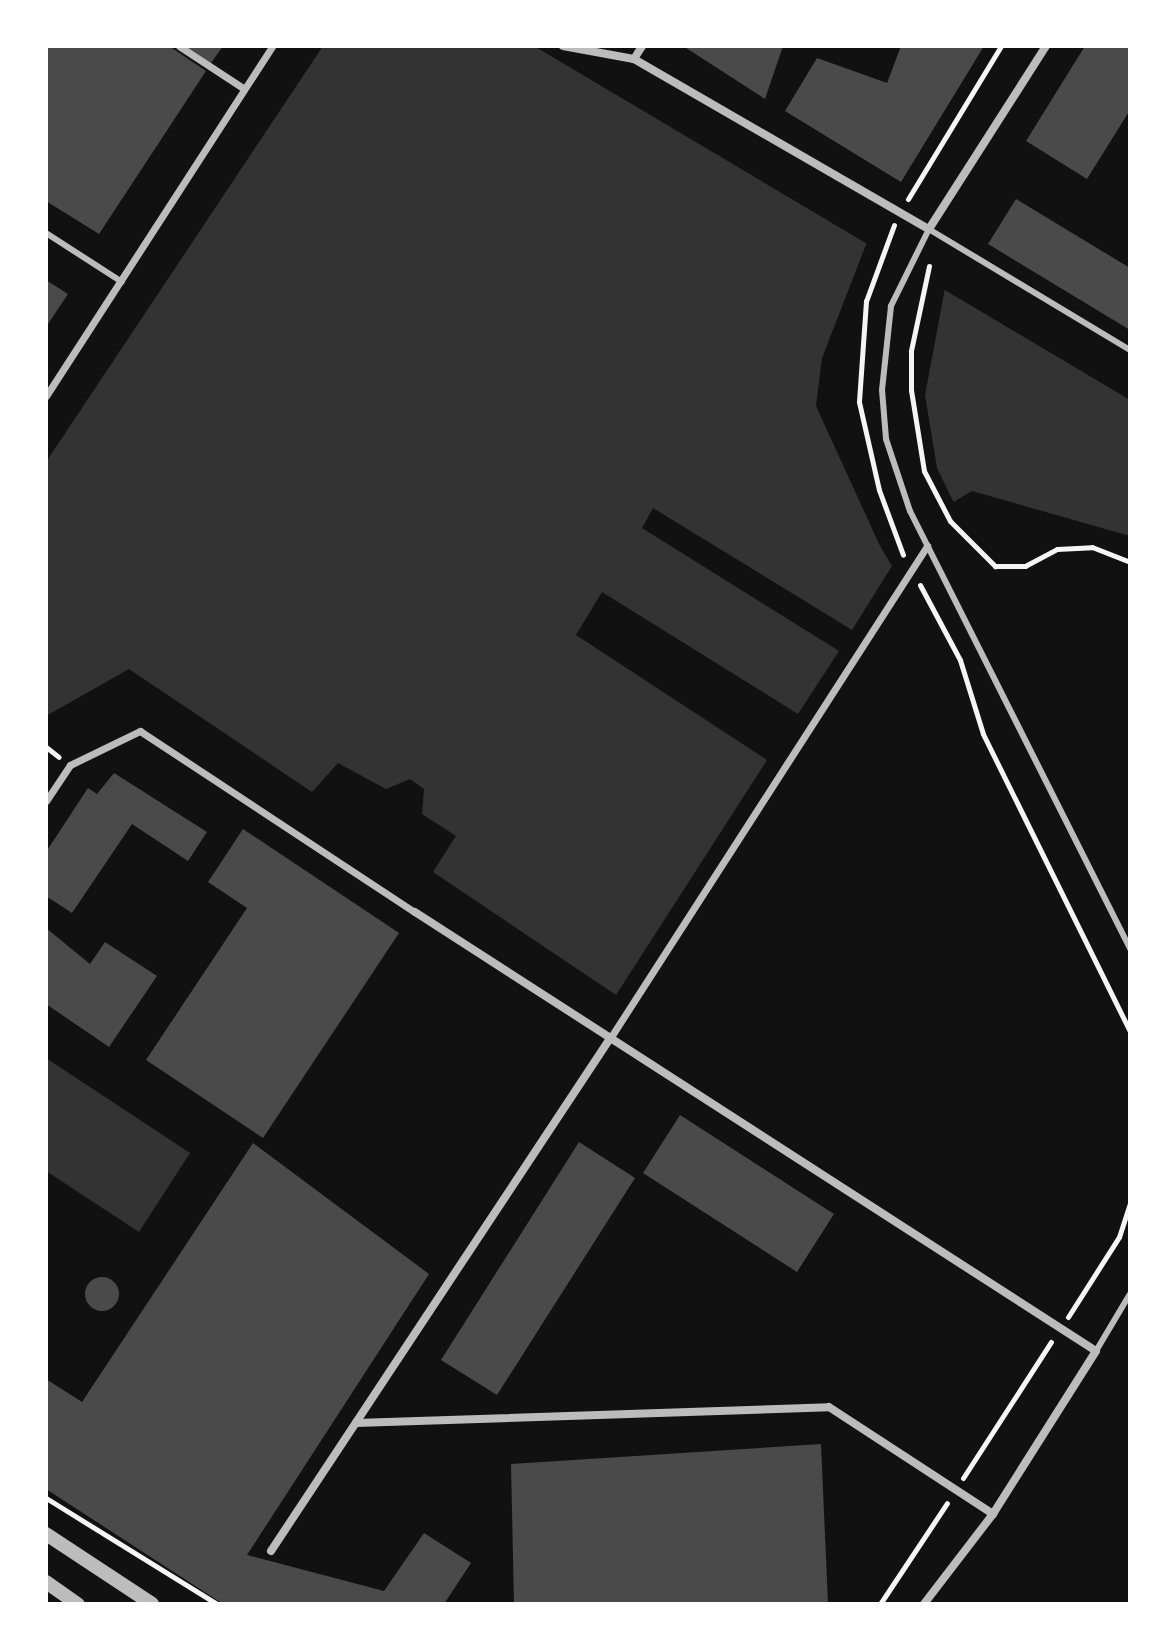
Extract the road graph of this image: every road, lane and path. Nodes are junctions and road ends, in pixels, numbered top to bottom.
1 (179, 46) edge
2 (272, 46) edge
3 (563, 46) edge
4 (642, 46) edge
5 (1001, 46) edge
6 (1046, 46) edge
7 (634, 59) junction
8 (243, 88) junction
9 (900, 213) junction
10 (929, 229) junction
11 (46, 233) edge
12 (882, 251) dead end
13 (928, 279) dead end
14 (122, 282) junction
15 (1130, 350) edge
16 (46, 396) edge
17 (895, 538) dead end
18 (927, 546) junction
19 (1130, 562) edge
20 (911, 569) junction
21 (46, 801) edge
22 (415, 912) joint
23 (1130, 949) edge
24 (1130, 1032) edge
25 (609, 1040) junction
26 (1130, 1203) edge
27 (1130, 1294) edge
28 (1060, 1329) junction
29 (1096, 1351) junction
30 (356, 1423) junction
31 (957, 1487) junction
32 (46, 1498) edge
33 (993, 1514) junction
34 (46, 1534) edge
35 (271, 1551) dead end
36 (46, 1582) edge
37 (78, 1604) edge
38 (152, 1604) edge
39 (217, 1604) edge
40 (880, 1604) edge
41 (924, 1604) edge

1 - 8 street
2 - 8 street
3 - 7 street
4 - 7 street
5 - 9 path
6 - 10 street
7 - 9 street
8 - 14 street
9 - 10 street
9 - 12 path
10 - 15 lane
10 - 18 lane
11 - 14 lane
13 - 19 path
14 - 16 street
17 - 20 path
18 - 20 street
18 - 23 lane
20 - 24 path
20 - 25 street
21 - 22 street
22 - 25 street
25 - 28 street
25 - 30 street
26 - 28 path
27 - 29 lane
28 - 29 street
28 - 31 path
29 - 33 street
30 - 31 street
30 - 35 street
31 - 33 street
31 - 40 path
32 - 39 path
33 - 41 street
34 - 38 street
36 - 37 street

